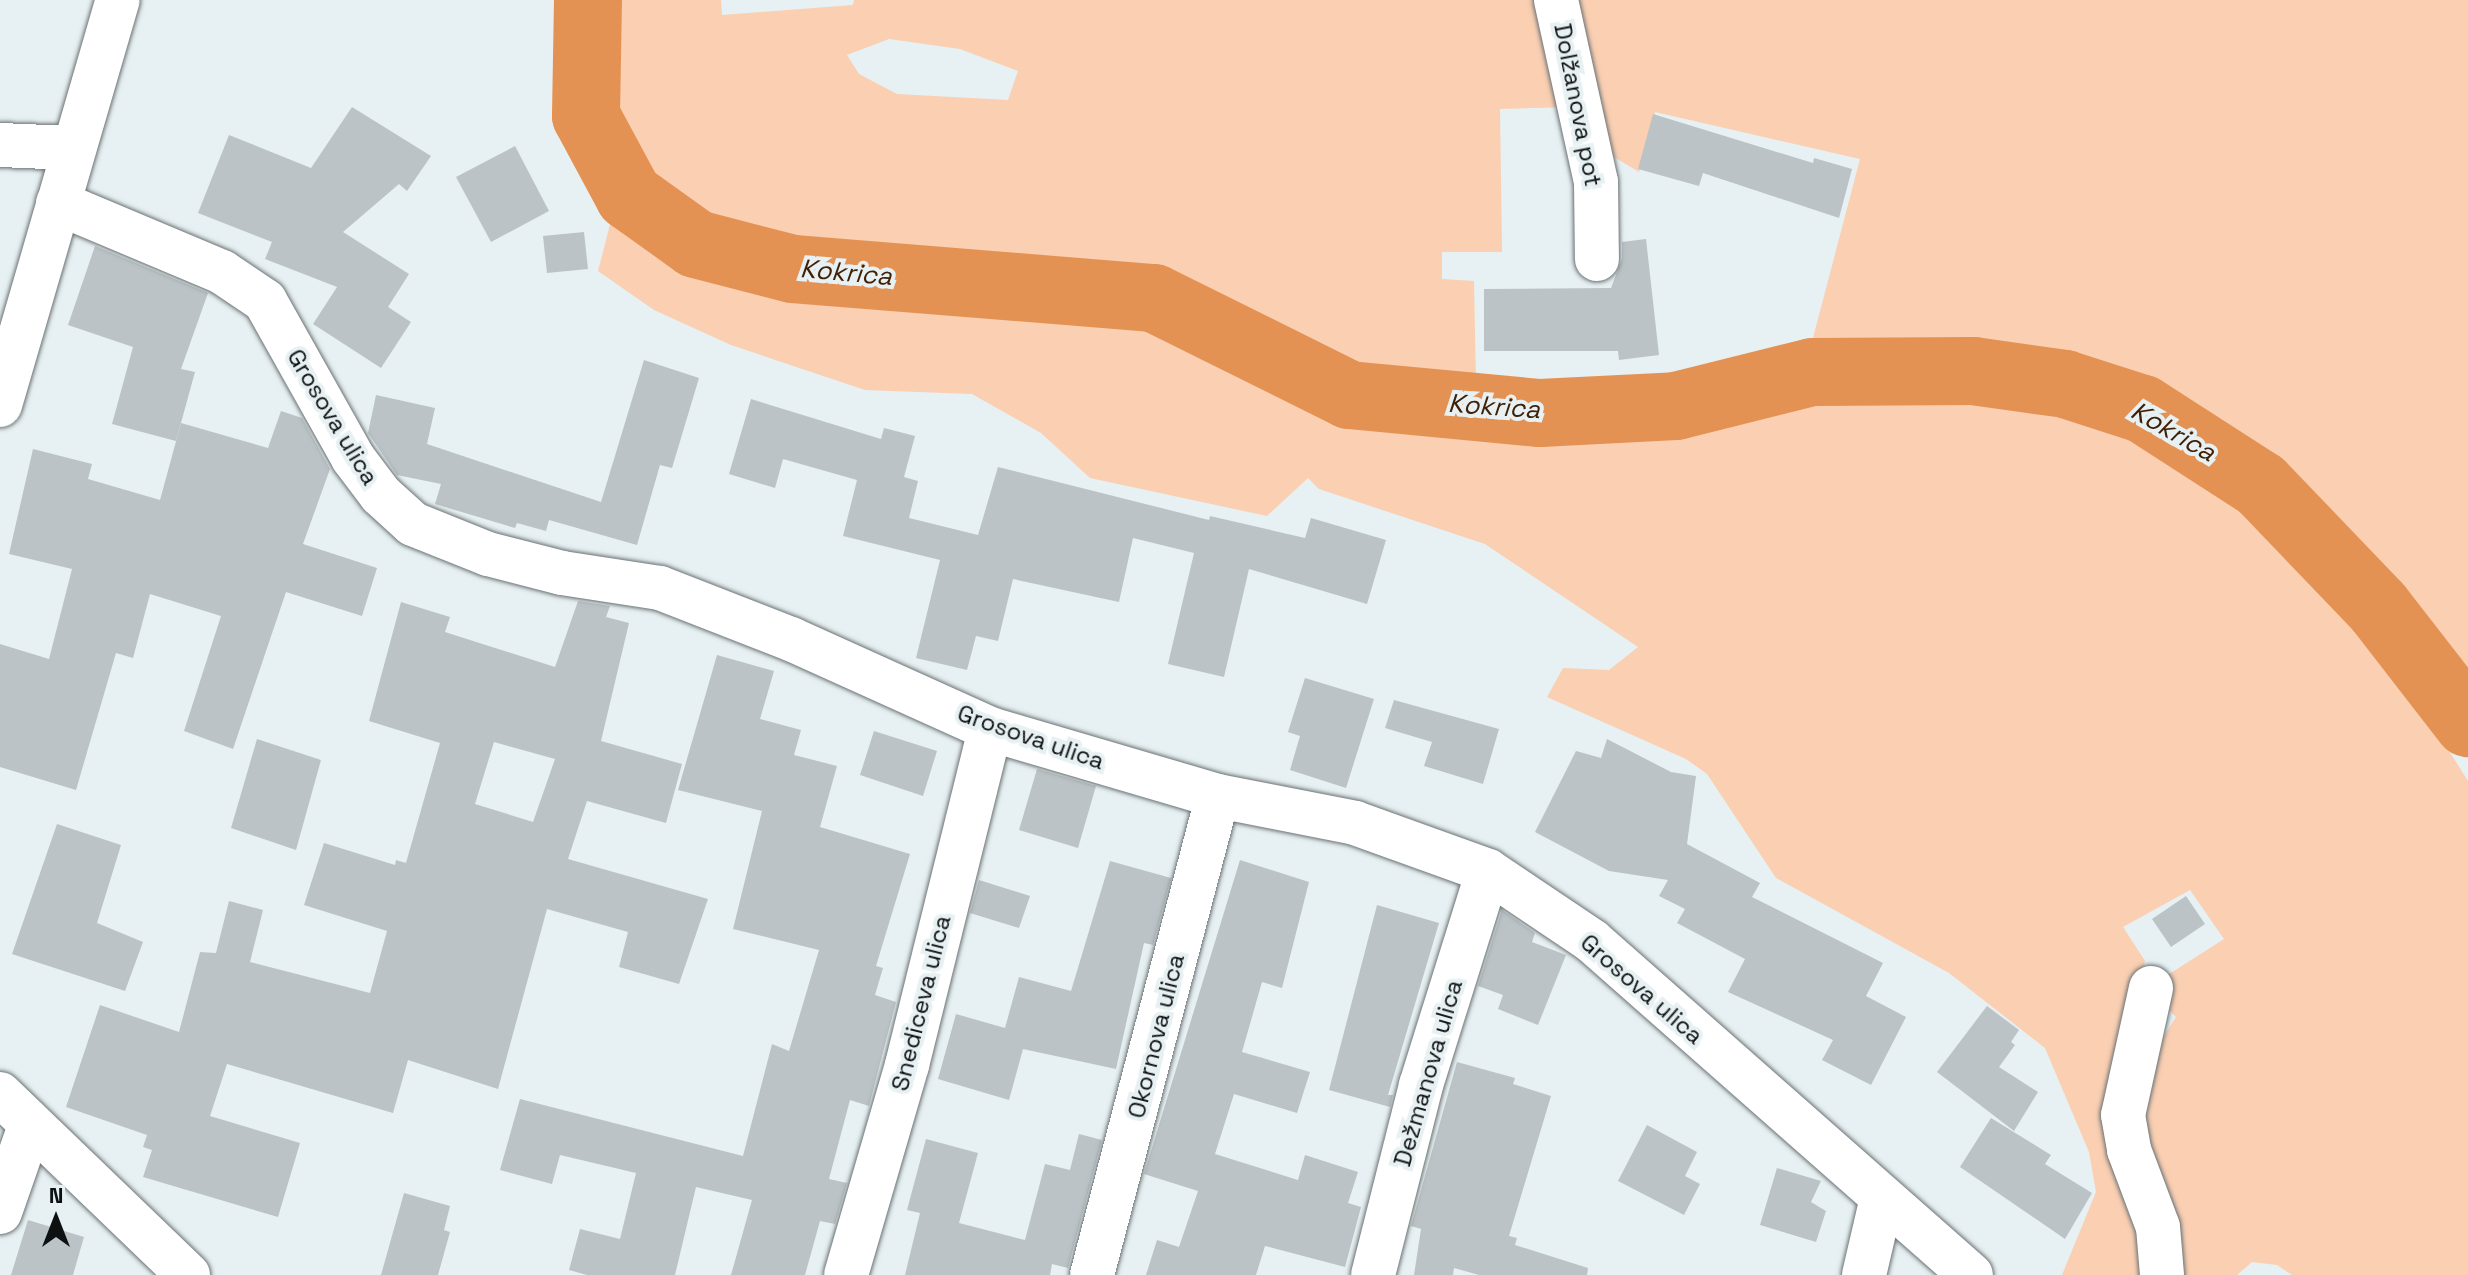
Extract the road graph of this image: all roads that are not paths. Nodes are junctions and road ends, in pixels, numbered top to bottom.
1 (118, 0) edge
2 (1556, 0) edge
3 (0, 145) edge
4 (72, 148) junction
5 (58, 203) junction
6 (1597, 259) dead end
7 (0, 405) edge
8 (990, 729) junction
9 (1218, 796) junction
10 (1488, 871) junction
11 (2151, 988) dead end
12 (0, 1094) edge
13 (30, 1126) junction
14 (1881, 1202) junction
15 (0, 1212) edge
16 (188, 1275) edge
17 (846, 1275) edge
18 (1092, 1275) edge
19 (1373, 1275) edge
20 (1864, 1275) edge
21 (1971, 1275) edge
22 (2162, 1275) edge

1 - 4 street
2 - 6 street, Dolžanova pot
3 - 4 street
4 - 5 street
5 - 7 street
5 - 8 street, Grosova ulica
8 - 9 street, Grosova ulica
8 - 17 street, Snediceva ulica
9 - 10 street, Grosova ulica
9 - 18 street, Okornova ulica
10 - 14 street, Grosova ulica
10 - 19 street, Dežmanova ulica
11 - 22 street
12 - 13 street
13 - 15 street
13 - 16 street
14 - 20 street
14 - 21 street, Grosova ulica

